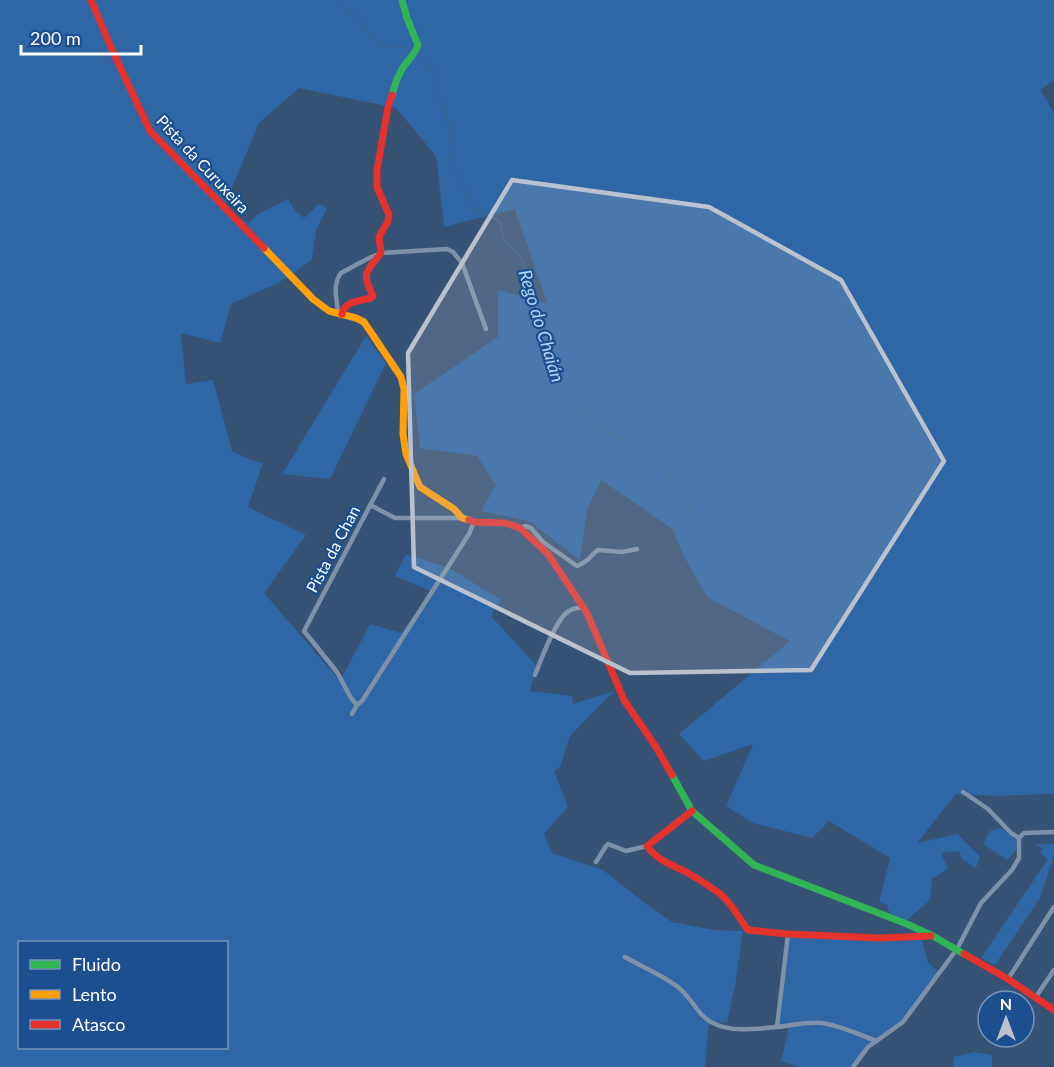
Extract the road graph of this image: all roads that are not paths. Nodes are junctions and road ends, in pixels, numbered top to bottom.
1 (91, 0) edge
2 (402, 0) edge
3 (381, 254) junction
4 (340, 314) junction
5 (486, 329) dead end
6 (384, 479) dead end
7 (370, 505) junction
8 (462, 518) junction
9 (474, 522) junction
10 (520, 528) junction
11 (637, 549) dead end
12 (583, 607) junction
13 (535, 675) dead end
14 (357, 705) junction
15 (352, 714) dead end
16 (963, 792) dead end
17 (693, 811) junction
18 (1054, 832) edge
19 (1019, 838) junction
20 (647, 846) junction
21 (596, 862) dead end
22 (1054, 907) edge
23 (788, 934) junction
24 (933, 936) junction
25 (957, 950) junction
26 (625, 957) dead end
27 (1054, 970) edge
28 (1008, 979) junction
29 (1022, 989) edge
30 (1036, 997) edge
31 (1036, 999) edge
32 (1054, 1011) edge
33 (777, 1028) junction
34 (877, 1041) junction
35 (853, 1067) edge

1 - 4 street, Pista da Curuxeira
2 - 3 street
3 - 4 street
3 - 4 street
3 - 5 street
4 - 8 street, Pista da Curuxeira
6 - 7 street, Pista da Chan
7 - 8 street
7 - 14 street, Pista da Chan
8 - 9 street
9 - 10 street
9 - 14 street
10 - 11 street
10 - 12 street
12 - 13 street
12 - 17 street
14 - 15 street
16 - 19 street
17 - 20 street
17 - 24 street
18 - 19 street
19 - 25 street
20 - 21 street
20 - 23 street
22 - 28 street
23 - 24 street
23 - 33 street
24 - 25 street
25 - 28 street
25 - 34 street
26 - 33 street
27 - 30 street
28 - 29 street
31 - 32 street
33 - 34 street
34 - 35 street

